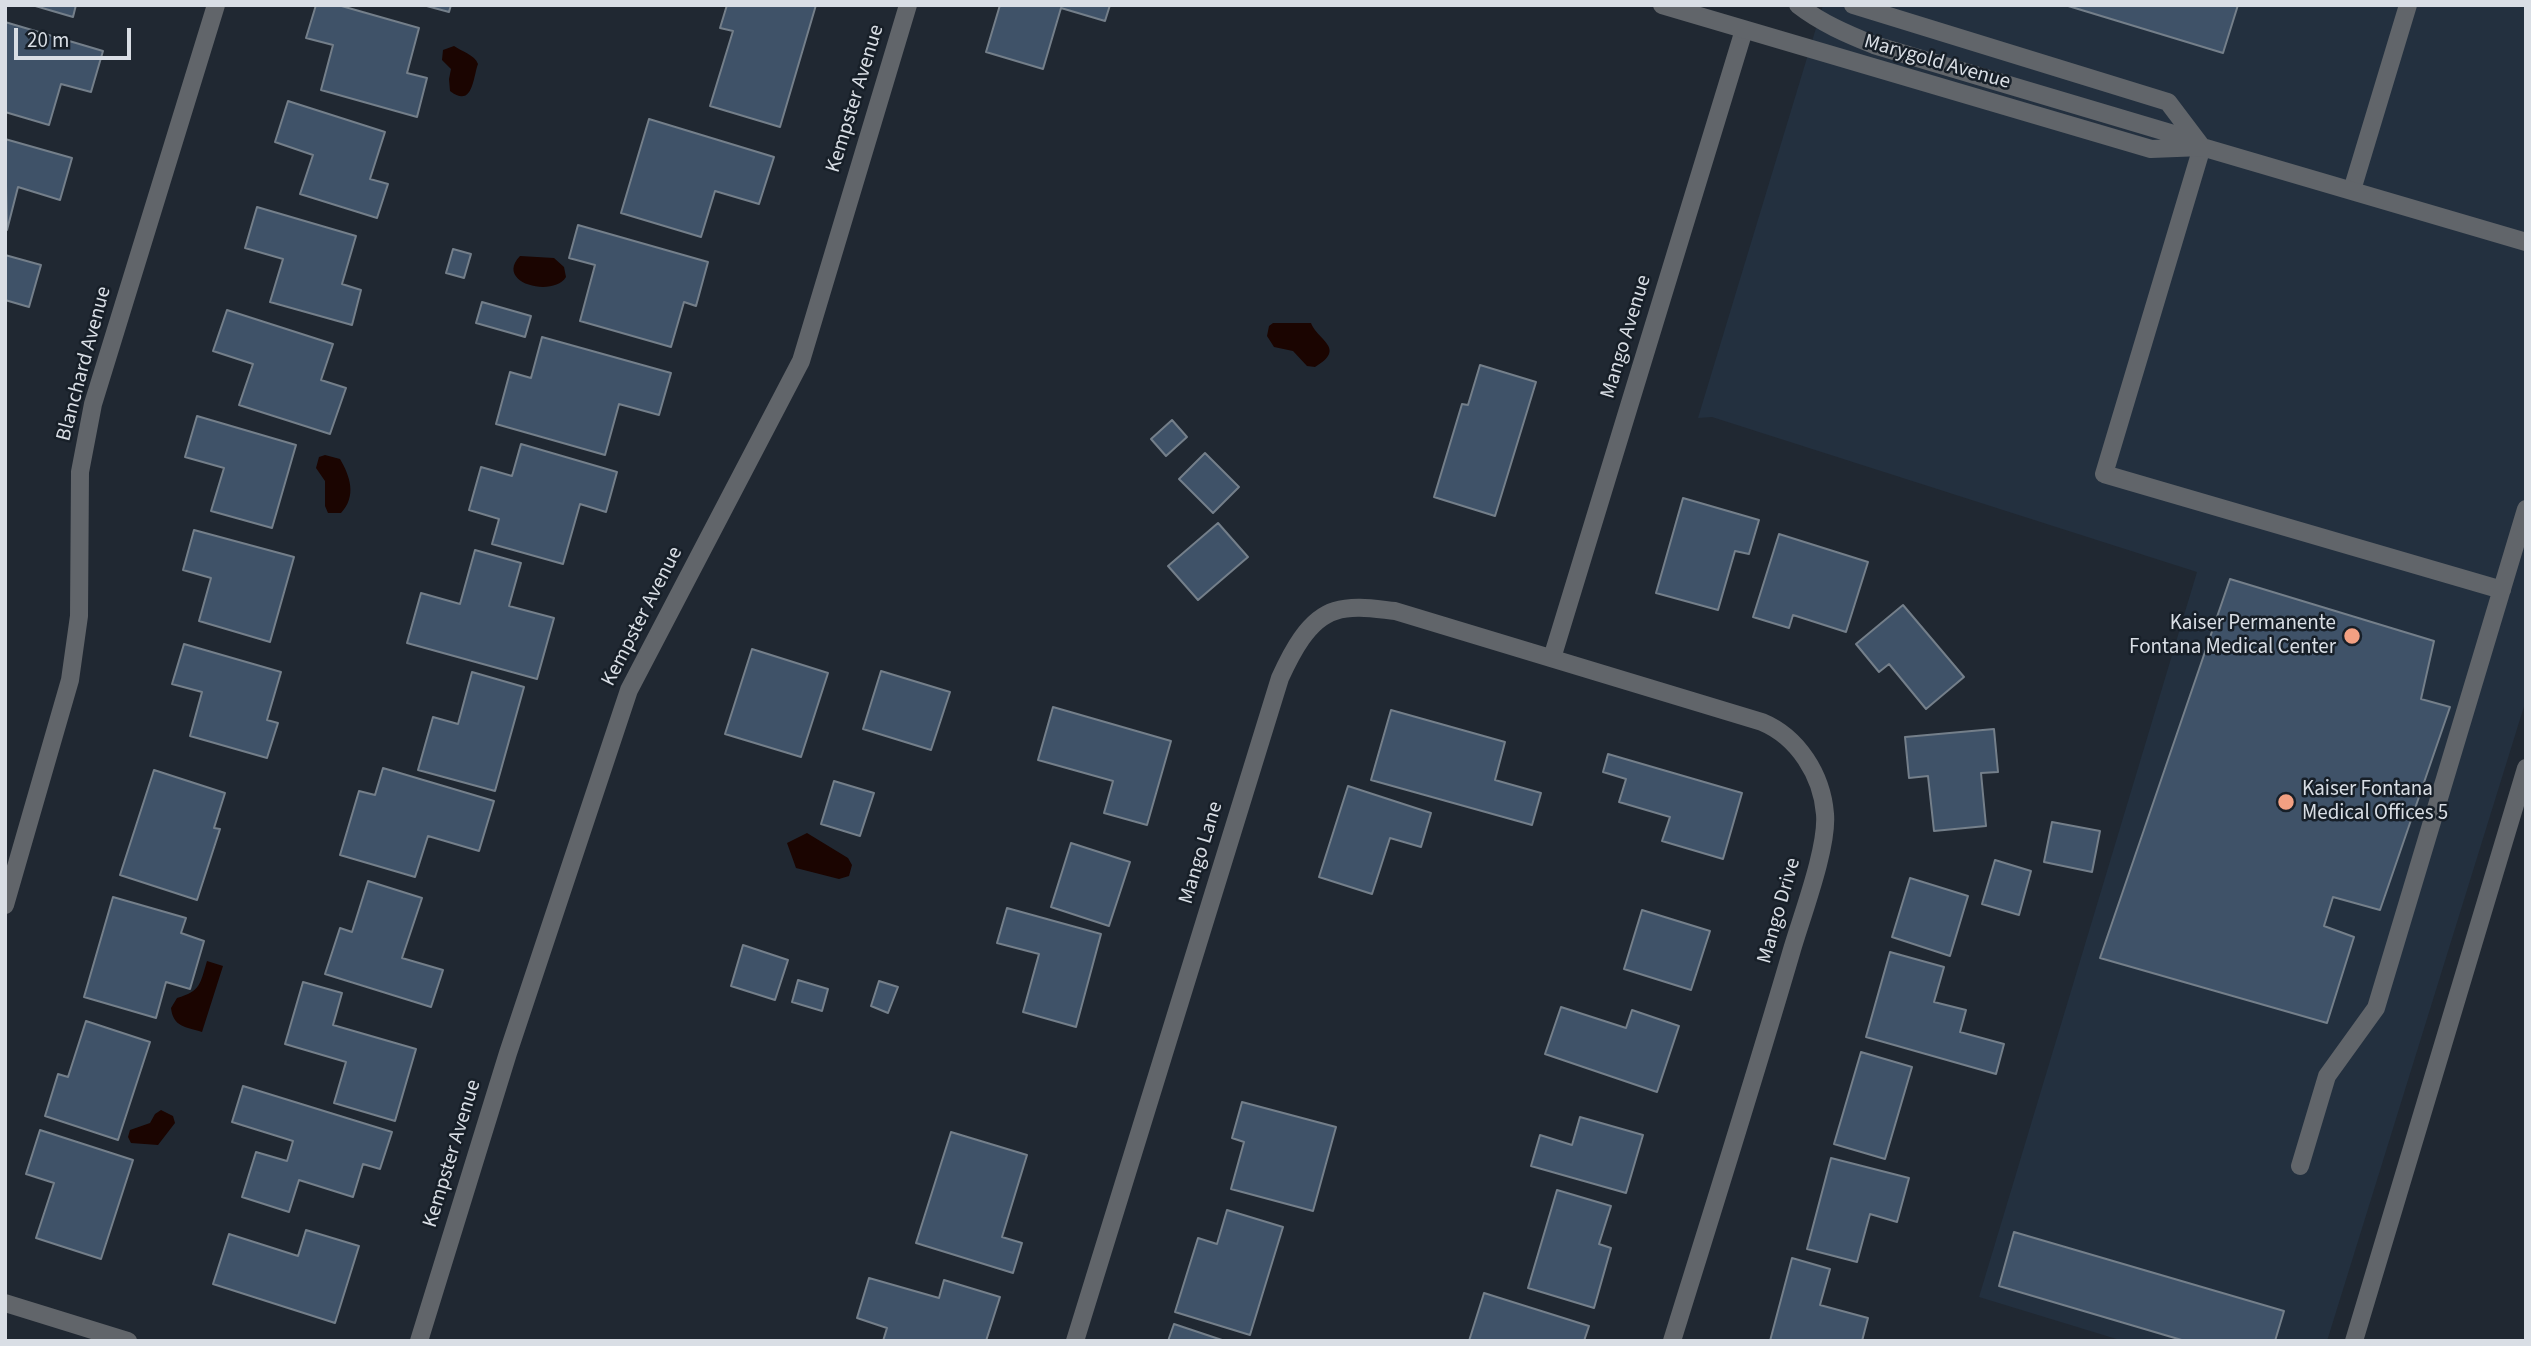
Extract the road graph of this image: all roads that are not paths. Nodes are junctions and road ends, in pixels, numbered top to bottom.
1 (216, 5) edge
2 (908, 5) edge
3 (1662, 5) edge
4 (1798, 5) edge
5 (1853, 5) edge
6 (2408, 5) edge
7 (1744, 30) junction
8 (2203, 147) junction
9 (2352, 190) junction
10 (2526, 242) edge
11 (2526, 509) edge
12 (2502, 590) junction
13 (1552, 658) junction
14 (2526, 768) edge
15 (5, 905) edge
16 (2300, 1166) dead end
17 (5, 1303) edge
18 (128, 1341) edge
19 (419, 1341) edge
20 (1075, 1341) edge
21 (1672, 1341) edge
22 (2354, 1341) edge

1 - 15 street, Blanchard Avenue
2 - 19 street, Kempster Avenue
3 - 7 street, Marygold Avenue
4 - 8 street
5 - 8 street, Marygold Avenue
6 - 9 street
7 - 8 street, Marygold Avenue
7 - 13 street, Mango Avenue
8 - 9 street, Marygold Avenue
8 - 12 street
9 - 10 street, Marygold Avenue
11 - 12 street
12 - 16 street
13 - 20 street, Mango Lane
13 - 21 street, Mango Drive
14 - 22 street
17 - 18 street

